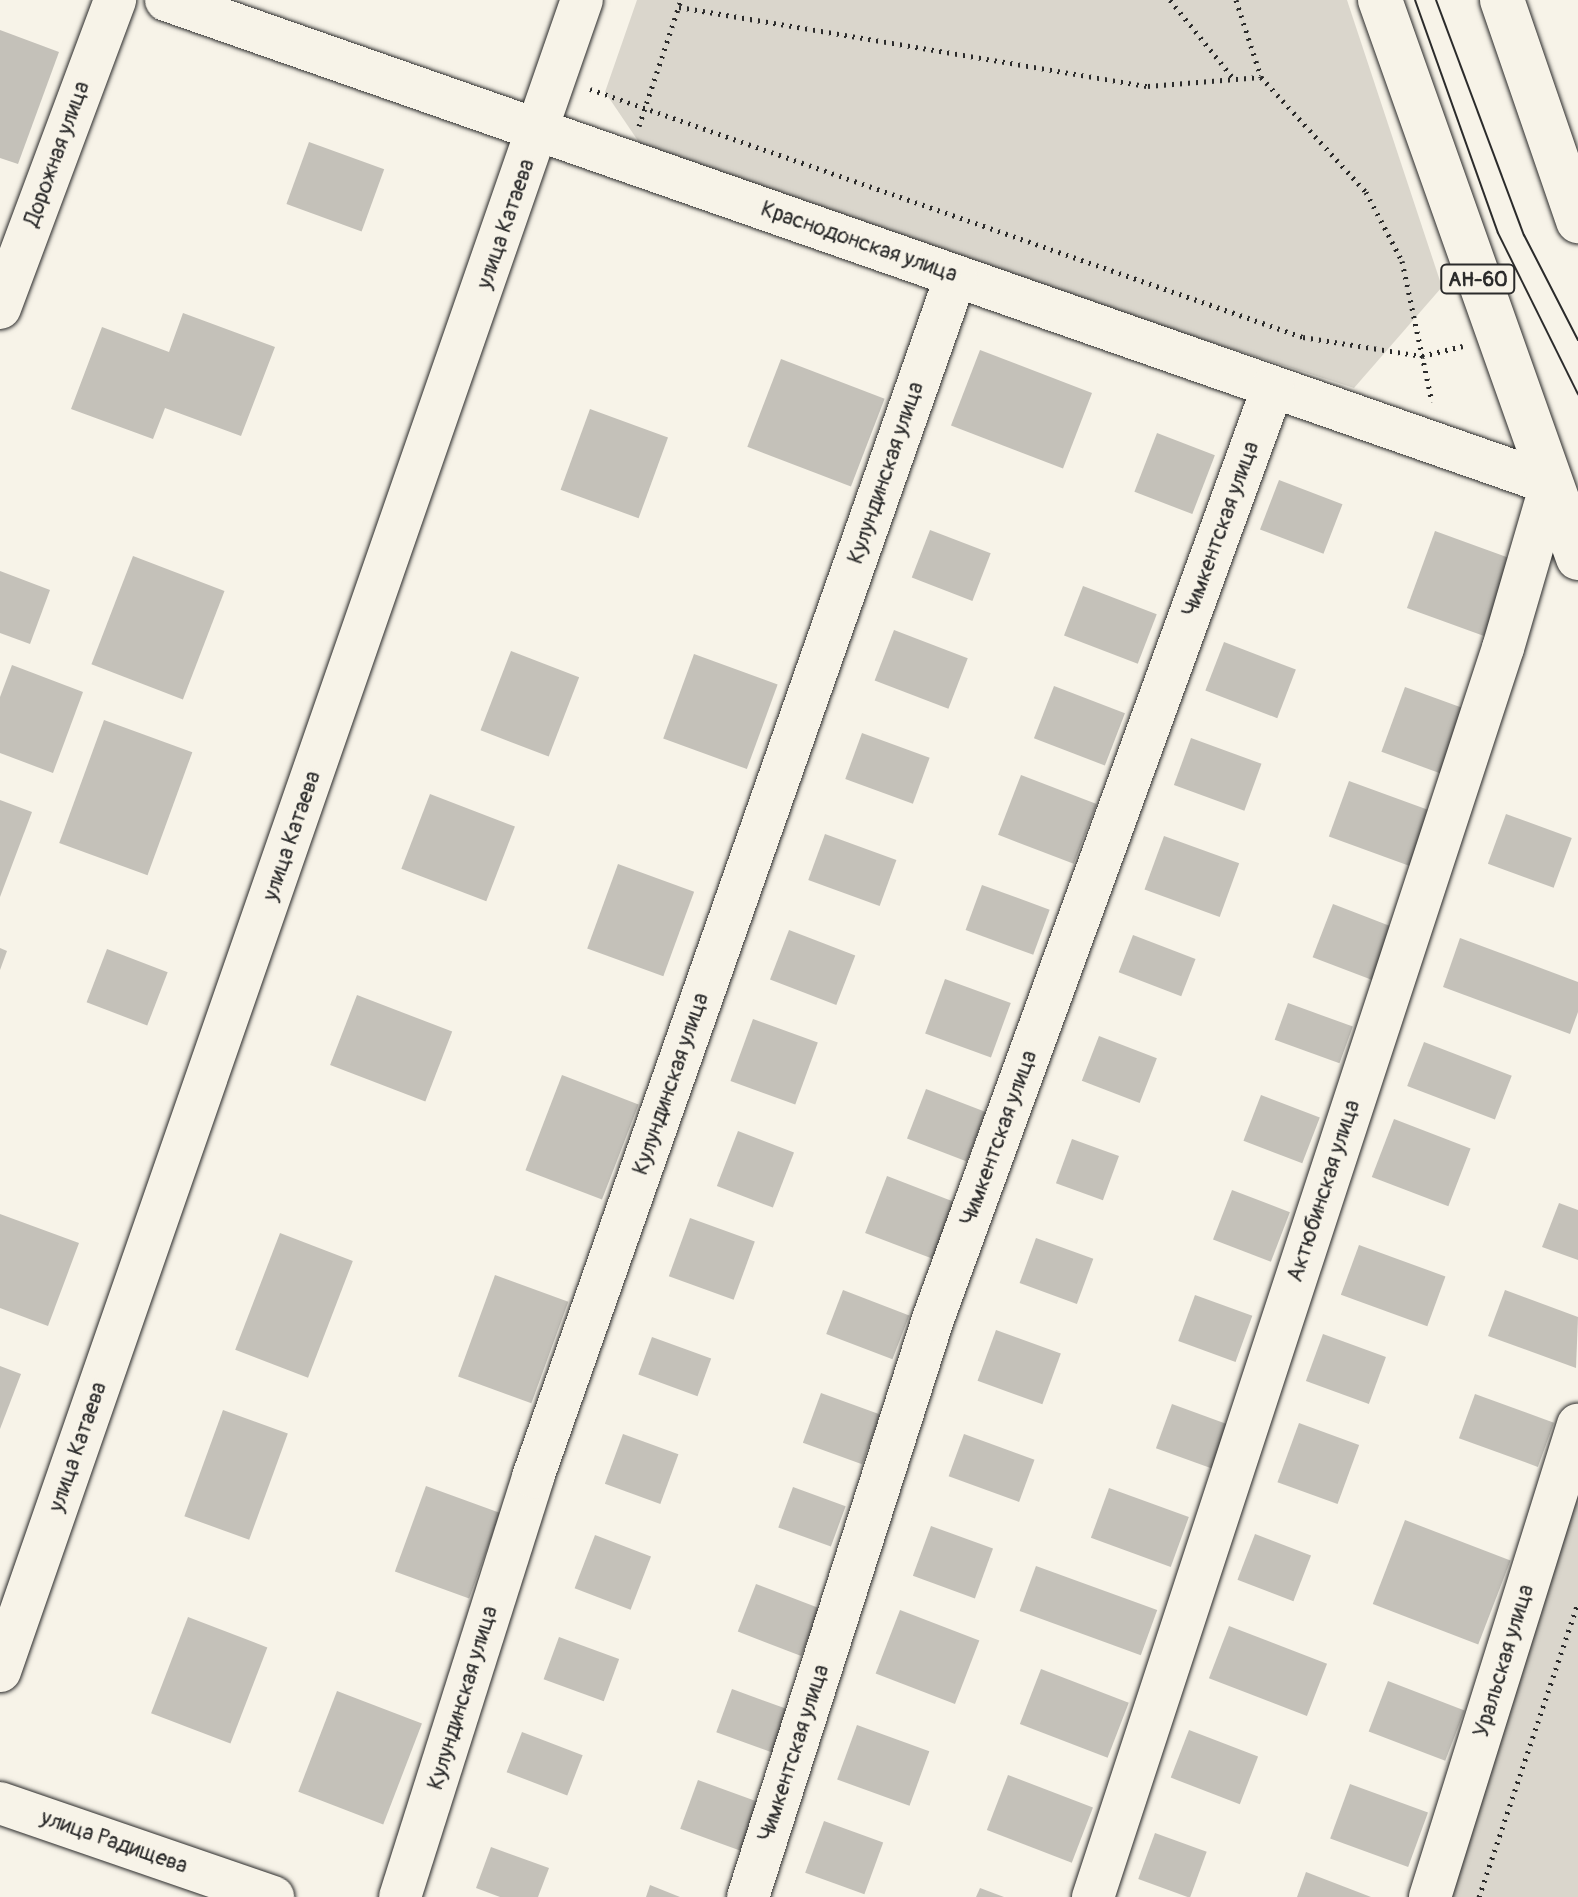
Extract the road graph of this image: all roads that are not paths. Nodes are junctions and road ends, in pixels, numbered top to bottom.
1 (115, 0) edge
2 (166, 0) edge
3 (582, 0) edge
4 (1380, 0) edge
5 (1502, 0) edge
6 (538, 130) junction
7 (1578, 221) edge
8 (956, 276) junction
9 (0, 308) edge
10 (1273, 387) junction
11 (1551, 484) junction
12 (1578, 558) edge
13 (1578, 1425) edge
14 (0, 1671) edge
15 (0, 1803) edge
16 (273, 1897) edge
17 (400, 1897) edge
18 (748, 1897) edge
19 (1093, 1897) edge
20 (1430, 1897) edge

1 - 9 street, Дорожная улица
2 - 6 street, Краснодонская улица
3 - 6 street, улица Катаева
4 - 11 main road, АН-60
5 - 7 main road
6 - 8 street, Краснодонская улица
6 - 14 street, улица Катаева
8 - 10 street, Краснодонская улица
8 - 17 street, Кулундинская улица
10 - 11 street, Краснодонская улица
10 - 18 street, Чимкентская улица
11 - 12 main road, АН-60
11 - 19 street, Актюбинская улица
13 - 20 street, Уральская улица
15 - 16 street, улица Радищева

